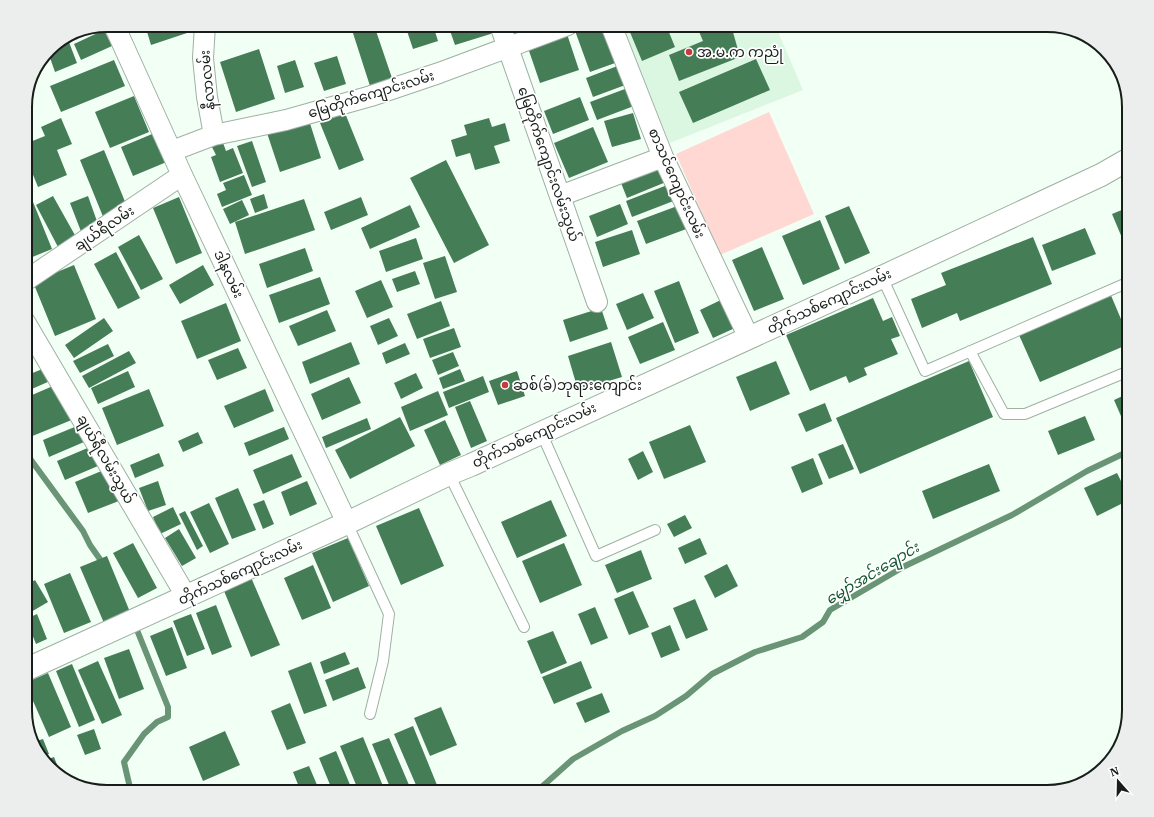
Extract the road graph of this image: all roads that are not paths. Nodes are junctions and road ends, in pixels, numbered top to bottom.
1 (117, 32) edge
2 (205, 32) edge
3 (503, 32) edge
4 (549, 32) edge
5 (614, 32) edge
6 (508, 47) junction
7 (214, 135) junction
8 (172, 152) junction
9 (663, 157) junction
10 (1122, 163) edge
11 (182, 175) junction
12 (560, 196) junction
13 (32, 276) edge
14 (882, 277) junction
15 (1122, 285) edge
16 (597, 302) dead end
17 (32, 334) edge
18 (749, 338) junction
19 (970, 351) junction
20 (1122, 375) edge
21 (541, 432) junction
22 (449, 474) junction
23 (347, 523) junction
24 (655, 530) dead end
25 (186, 596) junction
26 (524, 627) dead end
27 (32, 667) edge
28 (370, 714) dead end

1 - 8 street, ဒါနလမ်း
2 - 7 street, နီလာလမ်း
3 - 6 street, မြေတိုက်ကျောင်းလမ်းသွယ်
4 - 6 street, မြေတိုက်ကျောင်းလမ်း
5 - 9 street, စာသင်ကျောင်းလမ်း
6 - 7 street, မြေတိုက်ကျောင်းလမ်း
6 - 12 street, မြေတိုက်ကျောင်းလမ်းသွယ်
7 - 8 street, မြေတိုက်ကျောင်းလမ်း
8 - 11 street, ဒါနလမ်း
9 - 12 street
9 - 18 street, စာသင်ကျောင်းလမ်း
10 - 14 street, တိုက်သစ်ကျောင်းလမ်း
11 - 13 street, ချယ်ရီလမ်း
11 - 23 street, ဒါနလမ်း
12 - 16 street, မြေတိုက်ကျောင်းလမ်းသွယ်
14 - 18 street, တိုက်သစ်ကျောင်းလမ်း
14 - 19 lane
15 - 19 lane
17 - 25 street, ချယ်ရီလမ်းသွယ်
18 - 21 street, တိုက်သစ်ကျောင်းလမ်း
19 - 20 lane
21 - 22 street, တိုက်သစ်ကျောင်းလမ်း
21 - 24 lane
22 - 23 street, တိုက်သစ်ကျောင်းလမ်း
22 - 26 lane
23 - 25 street, တိုက်သစ်ကျောင်းလမ်း
23 - 28 lane
25 - 27 street, တိုက်သစ်ကျောင်းလမ်း

